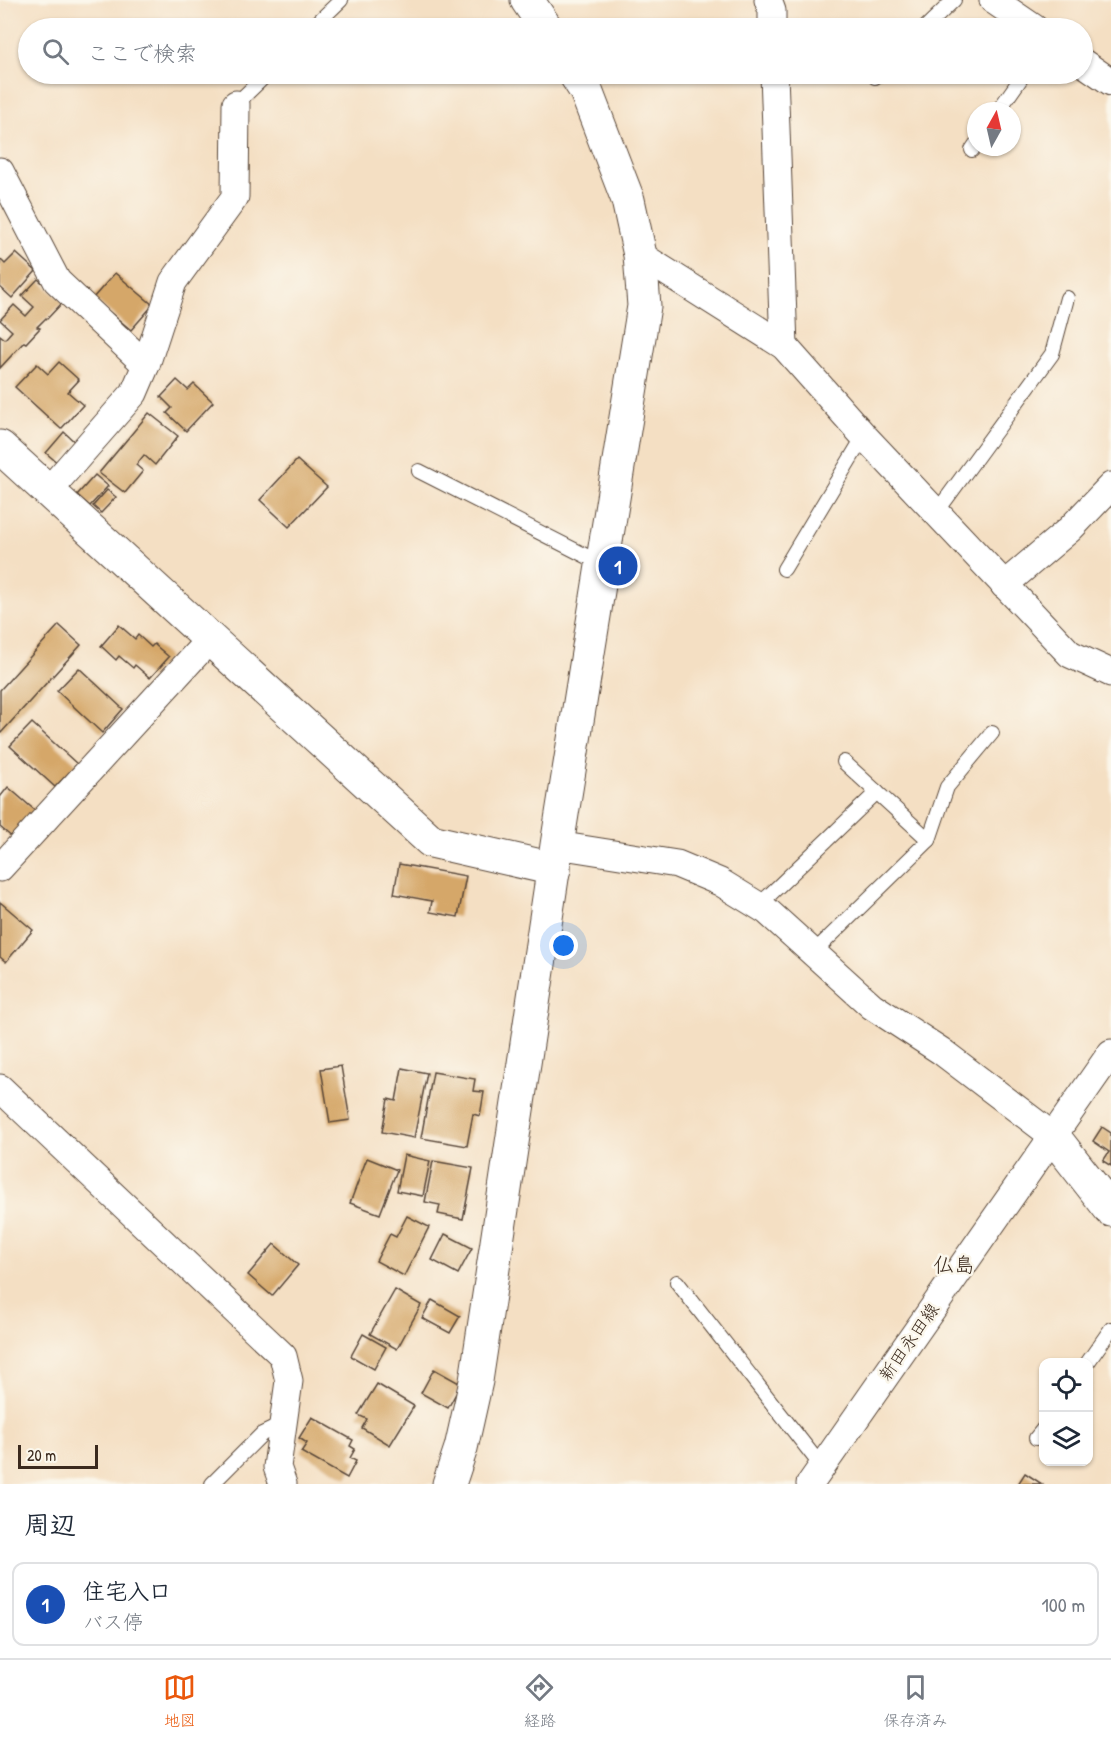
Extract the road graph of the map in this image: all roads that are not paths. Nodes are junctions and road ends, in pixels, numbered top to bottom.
1 (341, 0) edge
2 (527, 0) edge
3 (768, 0) edge
4 (954, 0) edge
5 (993, 0) edge
6 (322, 18) edge
7 (539, 18) edge
8 (772, 18) edge
9 (935, 18) edge
10 (1019, 18) edge
11 (1093, 69) edge
12 (1111, 82) edge
13 (257, 84) edge
14 (581, 84) edge
15 (774, 84) edge
16 (1017, 84) edge
17 (1004, 102) edge
18 (236, 104) joint
19 (0, 171) edge
20 (640, 255) junction
21 (1067, 298) dead end
22 (784, 346) junction
23 (146, 365) junction
24 (864, 436) junction
25 (0, 447) edge
26 (419, 471) dead end
27 (1111, 486) edge
28 (48, 491) junction
29 (936, 513) junction
30 (602, 564) junction
31 (784, 569) dead end
32 (1004, 585) junction
33 (210, 639) junction
34 (1111, 673) edge
35 (992, 733) dead end
36 (844, 762) dead end
37 (877, 792) junction
38 (929, 840) junction
39 (555, 857) junction
40 (0, 868) edge
41 (758, 906) junction
42 (813, 953) junction
43 (1111, 1053) edge
44 (0, 1088) edge
45 (1053, 1136) junction
46 (1111, 1210) edge
47 (678, 1282) dead end
48 (1111, 1329) edge
49 (1091, 1358) edge
50 (285, 1424) junction
51 (816, 1476) edge
52 (212, 1484) edge
53 (283, 1484) edge
54 (449, 1484) edge

1 - 6 lane
2 - 7 street
3 - 8 street
4 - 9 lane
5 - 10 street
11 - 12 street
13 - 18 lane
14 - 20 street
15 - 22 street
16 - 17 lane
18 - 23 street
19 - 23 street
20 - 22 street
20 - 30 street
21 - 29 lane
22 - 24 street
23 - 28 street
24 - 29 street
24 - 31 lane
25 - 28 street
26 - 30 lane
27 - 32 street
28 - 33 street
29 - 32 street
30 - 39 street
32 - 34 street
33 - 39 street
33 - 40 street
35 - 38 lane
36 - 37 lane
37 - 38 lane
37 - 41 lane
38 - 42 lane
39 - 41 street
39 - 54 street
41 - 42 street
42 - 45 street
43 - 45 street, 新田永田線
44 - 50 street
45 - 46 street
45 - 51 street, 新田永田線
47 - 51 lane
48 - 49 lane
50 - 52 lane
50 - 53 street

